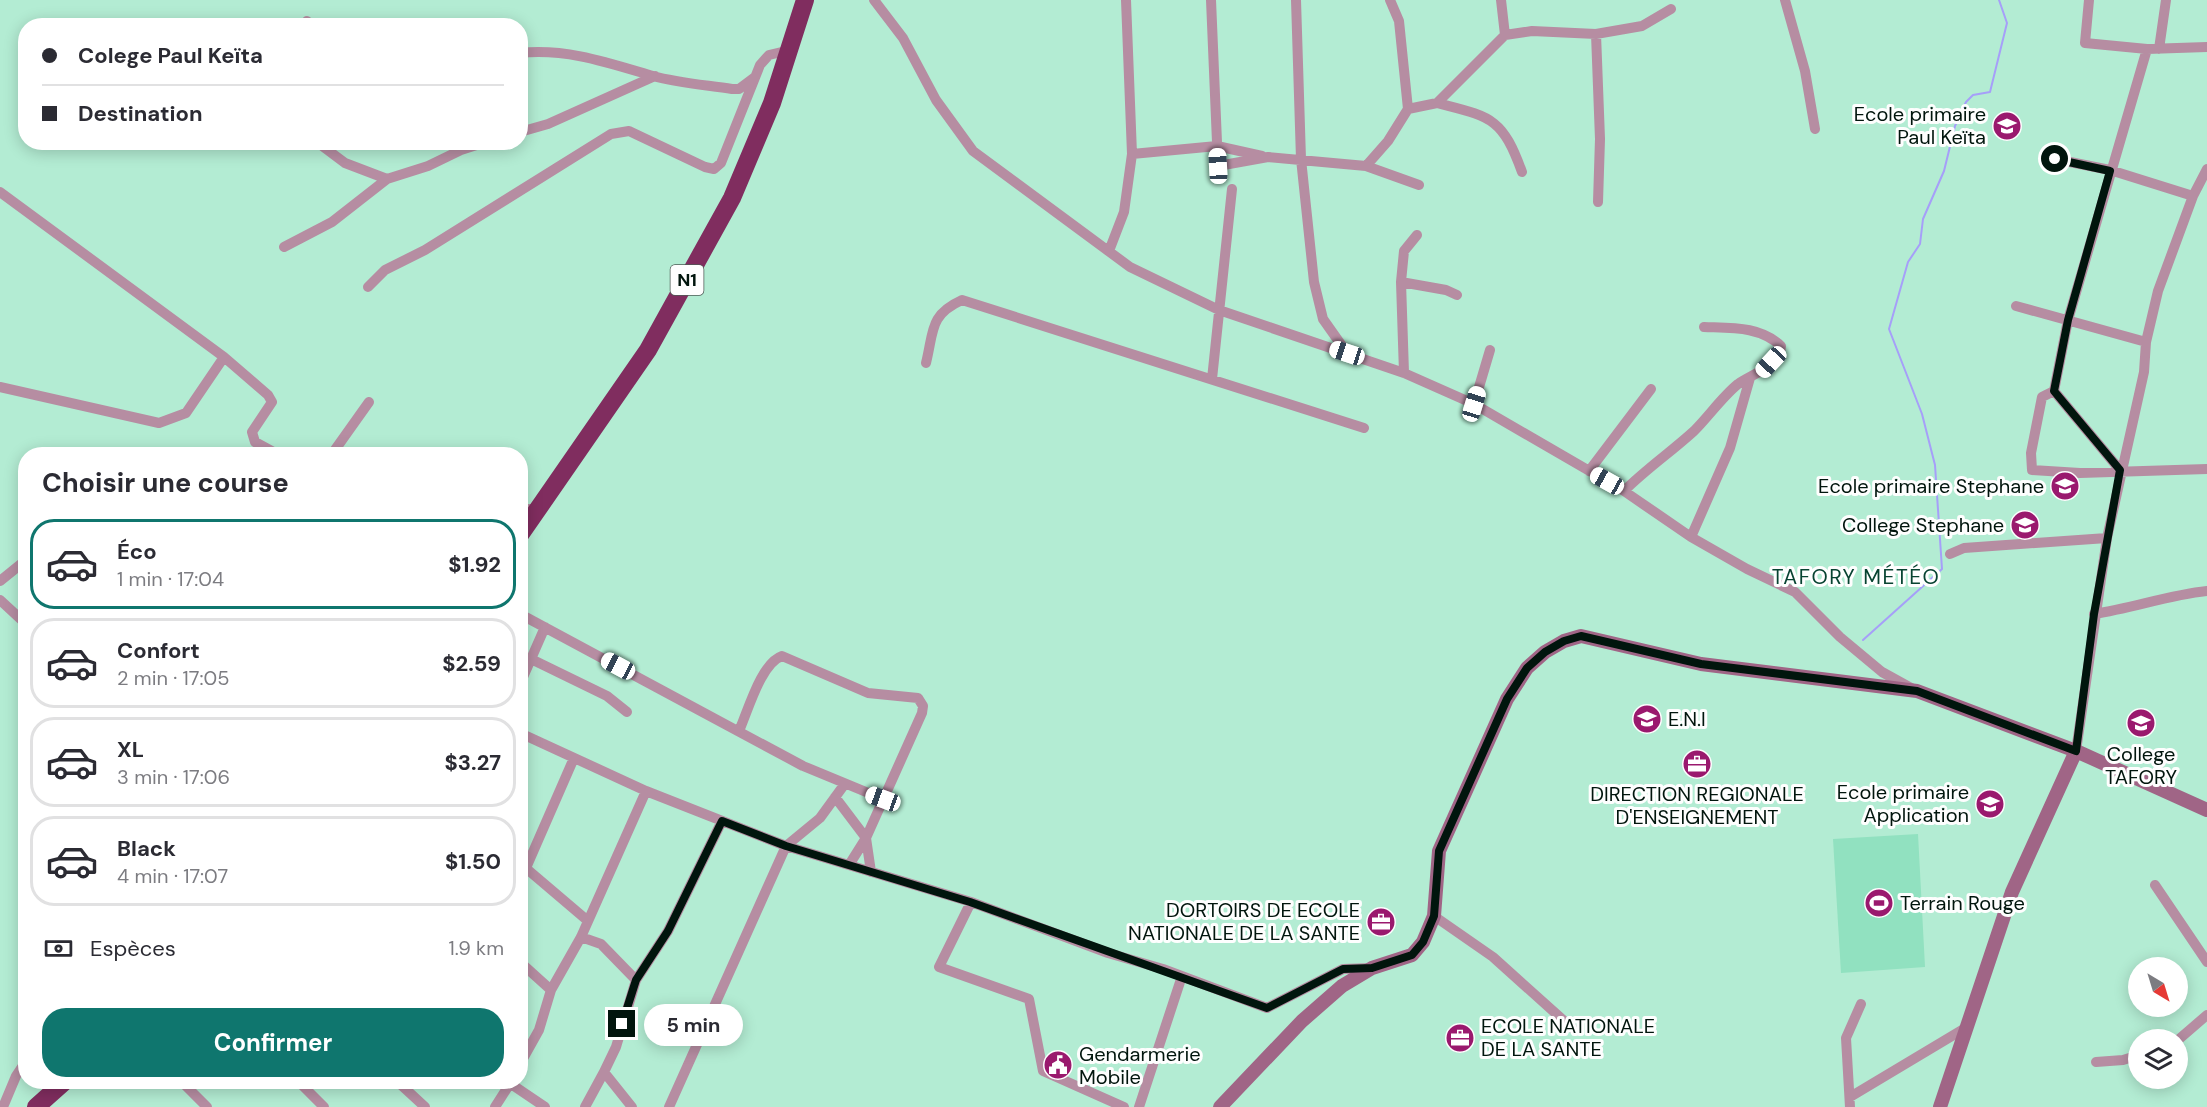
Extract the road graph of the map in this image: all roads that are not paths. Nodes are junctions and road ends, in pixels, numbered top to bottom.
1 (805, 0) edge
2 (874, 0) edge
3 (1126, 0) edge
4 (1212, 0) edge
5 (1296, 0) edge
6 (1390, 0) edge
7 (1501, 0) edge
8 (1785, 0) edge
9 (2090, 0) edge
10 (2166, 0) edge
11 (1671, 9) dead end
12 (1596, 34) junction
13 (1505, 35) junction
14 (2207, 47) edge
15 (2147, 49) junction
16 (2159, 49) junction
17 (791, 50) junction
18 (528, 52) edge
19 (656, 76) junction
20 (744, 92) junction
21 (1437, 103) junction
22 (1408, 109) junction
23 (1815, 129) dead end
24 (528, 130) edge
25 (1217, 146) junction
26 (327, 150) edge
27 (460, 150) edge
28 (1132, 154) junction
29 (1268, 157) junction
30 (1302, 159) junction
31 (2055, 159) dead end
32 (1366, 166) junction
33 (2207, 169) edge
34 (2110, 171) junction
35 (1522, 172) dead end
36 (387, 179) junction
37 (1419, 185) dead end
38 (1232, 189) dead end
39 (0, 192) edge
40 (2193, 196) junction
41 (1598, 202) dead end
42 (1417, 235) dead end
43 (284, 247) dead end
44 (1109, 251) junction
45 (1401, 282) junction
46 (368, 287) dead end
47 (1457, 295) dead end
48 (2016, 306) dead end
49 (1219, 310) junction
50 (2068, 320) junction
51 (1704, 327) dead end
52 (2146, 342) junction
53 (1490, 350) dead end
54 (1347, 353) junction
55 (224, 357) junction
56 (926, 363) dead end
57 (1404, 373) junction
58 (1750, 378) junction
59 (1212, 379) junction
60 (0, 387) edge
61 (1651, 389) dead end
62 (2054, 391) junction
63 (369, 402) dead end
64 (1474, 404) junction
65 (1364, 428) dead end
66 (264, 447) edge
67 (337, 447) edge
68 (2207, 469) edge
69 (2120, 470) junction
70 (1589, 471) junction
71 (1624, 491) junction
72 (529, 509) edge
73 (1691, 537) junction
74 (2107, 538) junction
75 (1950, 554) dead end
76 (18, 566) edge
77 (0, 581) edge
78 (2207, 591) edge
79 (0, 600) edge
80 (2094, 614) junction
81 (18, 617) edge
82 (528, 618) edge
83 (545, 627) junction
84 (531, 659) junction
85 (528, 666) edge
86 (1917, 691) junction
87 (627, 712) dead end
88 (740, 731) junction
89 (528, 737) edge
90 (2076, 751) junction
91 (574, 758) junction
92 (844, 785) junction
93 (646, 791) junction
94 (835, 797) junction
95 (883, 799) junction
96 (2207, 810) edge
97 (722, 821) junction
98 (866, 838) junction
99 (786, 846) junction
100 (528, 855) edge
101 (849, 865) junction
102 (528, 870) edge
103 (871, 872) junction
104 (2155, 885) dead end
105 (970, 902) junction
106 (1434, 916) junction
107 (588, 921) junction
108 (581, 937) junction
109 (2207, 962) edge
110 (1372, 968) junction
111 (528, 969) edge
112 (1182, 976) junction
113 (636, 980) junction
114 (550, 990) junction
115 (1861, 1004) dead end
116 (2207, 1015) edge
117 (1967, 1027) junction
118 (1572, 1028) dead end
119 (2188, 1031) edge
120 (528, 1050) edge
121 (2128, 1058) edge
122 (2096, 1062) dead end
123 (604, 1072) junction
124 (18, 1073) edge
125 (56, 1089) edge
126 (189, 1089) edge
127 (306, 1089) edge
128 (406, 1089) edge
129 (506, 1089) edge
130 (520, 1089) edge
131 (1850, 1102) edge
132 (3, 1107) edge
133 (36, 1107) edge
134 (207, 1107) edge
135 (324, 1107) edge
136 (425, 1107) edge
137 (495, 1107) edge
138 (545, 1107) edge
139 (585, 1107) edge
140 (632, 1107) edge
141 (669, 1107) edge
142 (1124, 1107) edge
143 (1139, 1107) edge
144 (1220, 1107) edge
145 (1940, 1107) edge

1 - 17 highway, N1
2 - 44 street
3 - 28 street
4 - 25 street
5 - 30 street
6 - 22 street
7 - 13 street
8 - 23 street
9 - 15 street
10 - 16 street
11 - 12 street
12 - 13 street
12 - 41 street
13 - 21 street
14 - 16 street
15 - 16 street
15 - 34 street
17 - 20 street
17 - 72 highway, N1
18 - 19 street
19 - 20 street
19 - 24 street
20 - 46 street
21 - 22 street
21 - 35 street
22 - 32 street
25 - 28 street
25 - 29 street
25 - 29 street
26 - 36 street
27 - 36 street
28 - 44 street
29 - 30 street
30 - 32 street
30 - 54 street
31 - 34 street
32 - 37 street
33 - 40 street
34 - 40 street
34 - 50 street
36 - 43 street
38 - 49 street
39 - 55 street
40 - 52 street
42 - 45 street
44 - 49 street
45 - 47 street
45 - 57 street
48 - 50 street
49 - 54 street
49 - 59 street
50 - 52 street
50 - 62 street
51 - 58 street
52 - 69 street
53 - 64 street
54 - 57 street
55 - 60 street
55 - 66 street
56 - 59 street
57 - 64 street
58 - 71 street
58 - 73 street
59 - 65 street
61 - 70 street
62 - 69 street
62 - 69 street
63 - 67 street
64 - 70 street
68 - 69 street
69 - 74 street
70 - 71 street
71 - 73 street
73 - 86 street
74 - 75 street
74 - 80 street
76 - 77 street
78 - 80 street
79 - 81 street
80 - 90 street
82 - 83 street
83 - 84 street
83 - 88 street
84 - 85 street
84 - 87 street
86 - 90 street
86 - 106 street
88 - 92 street
88 - 95 street
89 - 91 street
90 - 96 street
90 - 117 street
91 - 93 street
91 - 100 street
92 - 94 street
92 - 95 street
93 - 97 street
93 - 107 street
94 - 98 street
94 - 99 street
95 - 98 street
97 - 99 street
97 - 113 street
98 - 101 street
98 - 103 street
99 - 101 street
99 - 141 street
101 - 103 street
102 - 107 street
103 - 105 street
104 - 109 street
105 - 112 street
105 - 142 street
106 - 110 street
106 - 118 street
107 - 108 street
108 - 113 street
108 - 114 street
110 - 112 street
110 - 144 street
111 - 114 street
112 - 143 street
113 - 123 street
114 - 120 street
115 - 131 street
116 - 119 street
117 - 131 street
117 - 145 street
121 - 122 street
123 - 139 street
123 - 140 street
124 - 132 street
125 - 133 highway
126 - 134 street
127 - 135 street
128 - 136 street
129 - 137 street
130 - 138 street

